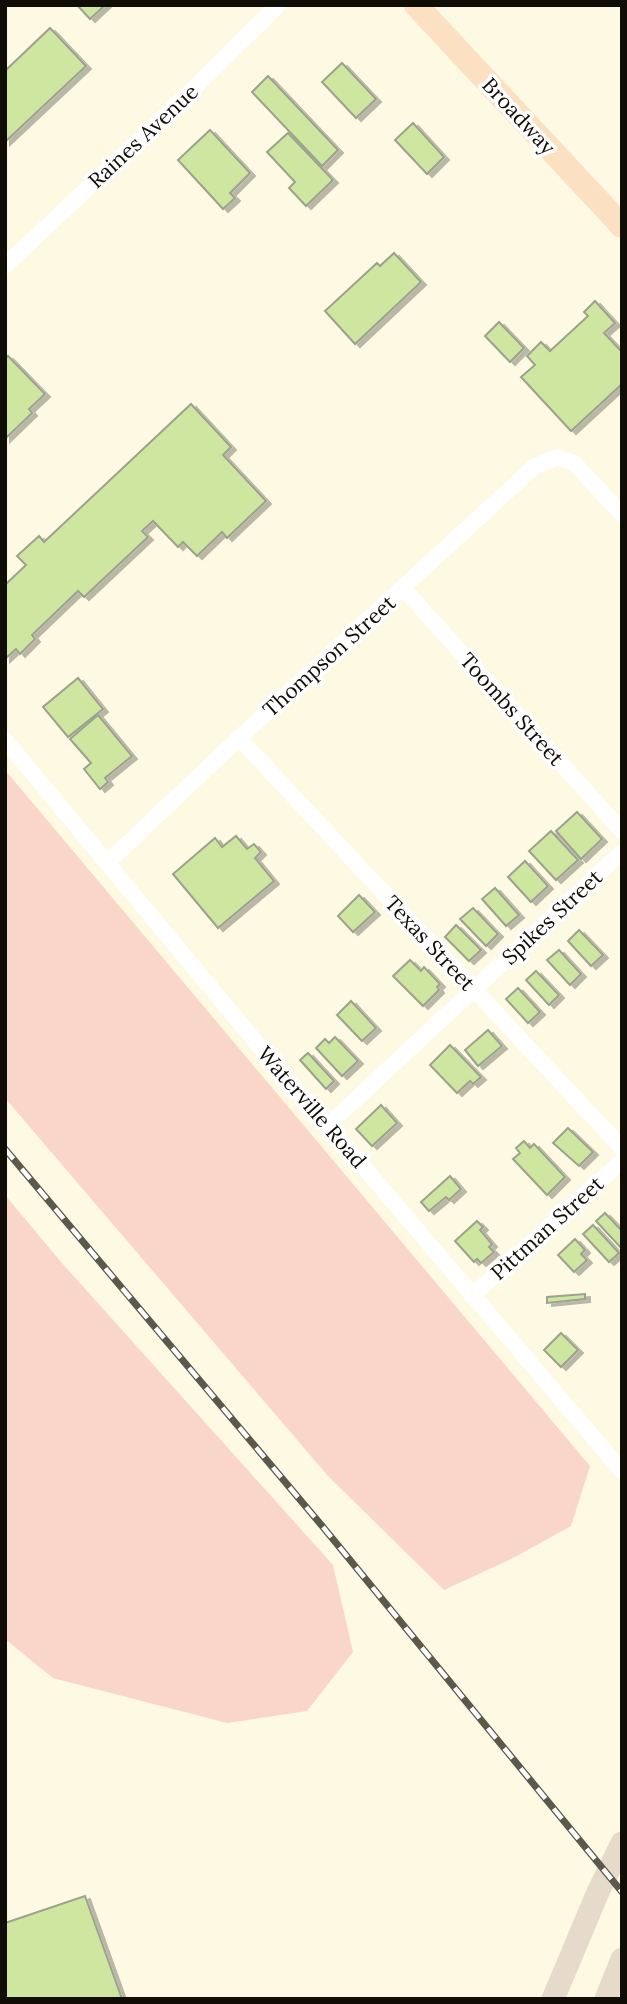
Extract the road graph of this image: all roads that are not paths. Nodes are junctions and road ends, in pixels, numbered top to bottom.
1 (278, 5) edge
2 (416, 5) edge
3 (622, 226) edge
4 (5, 266) edge
5 (622, 514) edge
6 (403, 588) junction
7 (239, 738) junction
8 (5, 740) edge
9 (622, 831) edge
10 (622, 852) edge
11 (107, 863) junction
12 (474, 990) junction
13 (328, 1125) junction
14 (622, 1148) edge
15 (622, 1161) edge
16 (472, 1296) junction
17 (621, 1468) edge
18 (622, 1843) edge
19 (622, 1959) edge
20 (553, 1999) edge
21 (606, 1999) edge

1 - 4 street, Raines Avenue
2 - 3 main road, Broadway
5 - 6 street, Thompson Street
6 - 7 street, Thompson Street
6 - 9 street, Toombs Street
7 - 11 street, Thompson Street
7 - 12 street, Texas Street
8 - 11 street, Waterville Road
10 - 12 street, Spikes Street
11 - 13 street, Waterville Road
12 - 13 street, Spikes Street
12 - 14 street, Texas Street
13 - 16 street, Waterville Road
15 - 16 street, Pittman Street
16 - 17 street, Waterville Road
18 - 20 street
19 - 21 street

